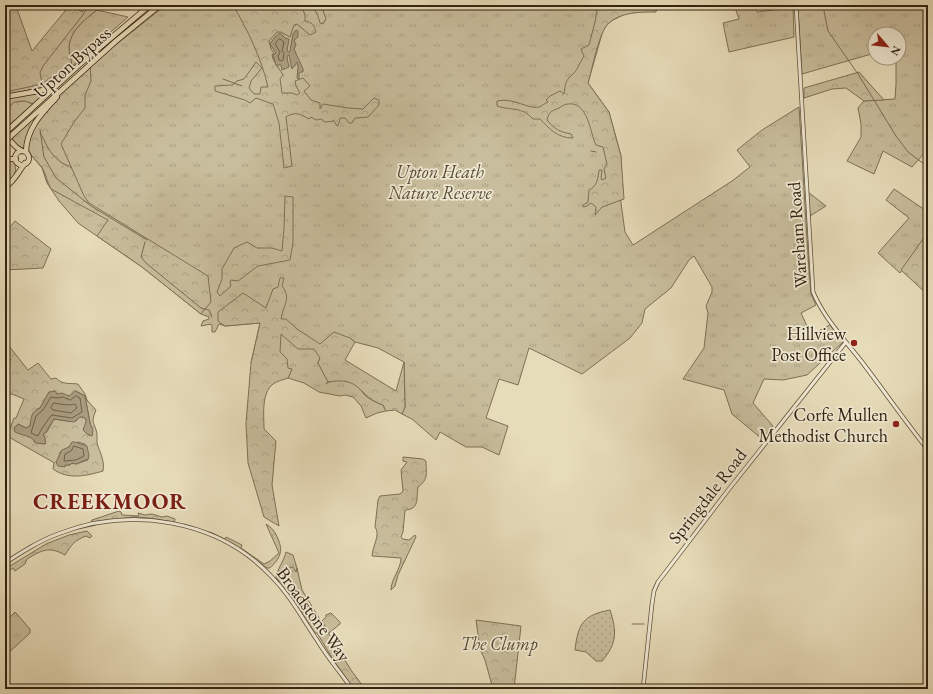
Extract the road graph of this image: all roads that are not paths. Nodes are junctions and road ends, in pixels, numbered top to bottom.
1 (150, 5) edge
2 (160, 5) edge
3 (796, 5) edge
4 (79, 65) junction
5 (80, 72) junction
6 (5, 98) edge
7 (6, 133) edge
8 (5, 142) edge
9 (11, 142) junction
10 (24, 152) junction
11 (5, 159) edge
12 (15, 159) junction
13 (25, 163) junction
14 (18, 172) junction
15 (5, 187) edge
16 (846, 342) junction
17 (928, 450) edge
18 (5, 563) edge
19 (352, 689) edge
20 (643, 689) edge

1 - 4 highway, Upton Bypass
2 - 5 highway, Upton Bypass
3 - 16 street, Wareham Road
4 - 6 highway
4 - 7 highway, Upton Bypass
5 - 8 highway, Upton Bypass, bridge
5 - 10 highway
7 - 9 highway
9 - 10 highway
9 - 12 highway
10 - 12 highway
10 - 13 highway
11 - 12 highway
12 - 13 highway
12 - 14 highway
13 - 14 highway
14 - 15 highway
16 - 17 street, Wareham Road
16 - 20 street, Springdale Road
18 - 19 street, Broadstone Way

